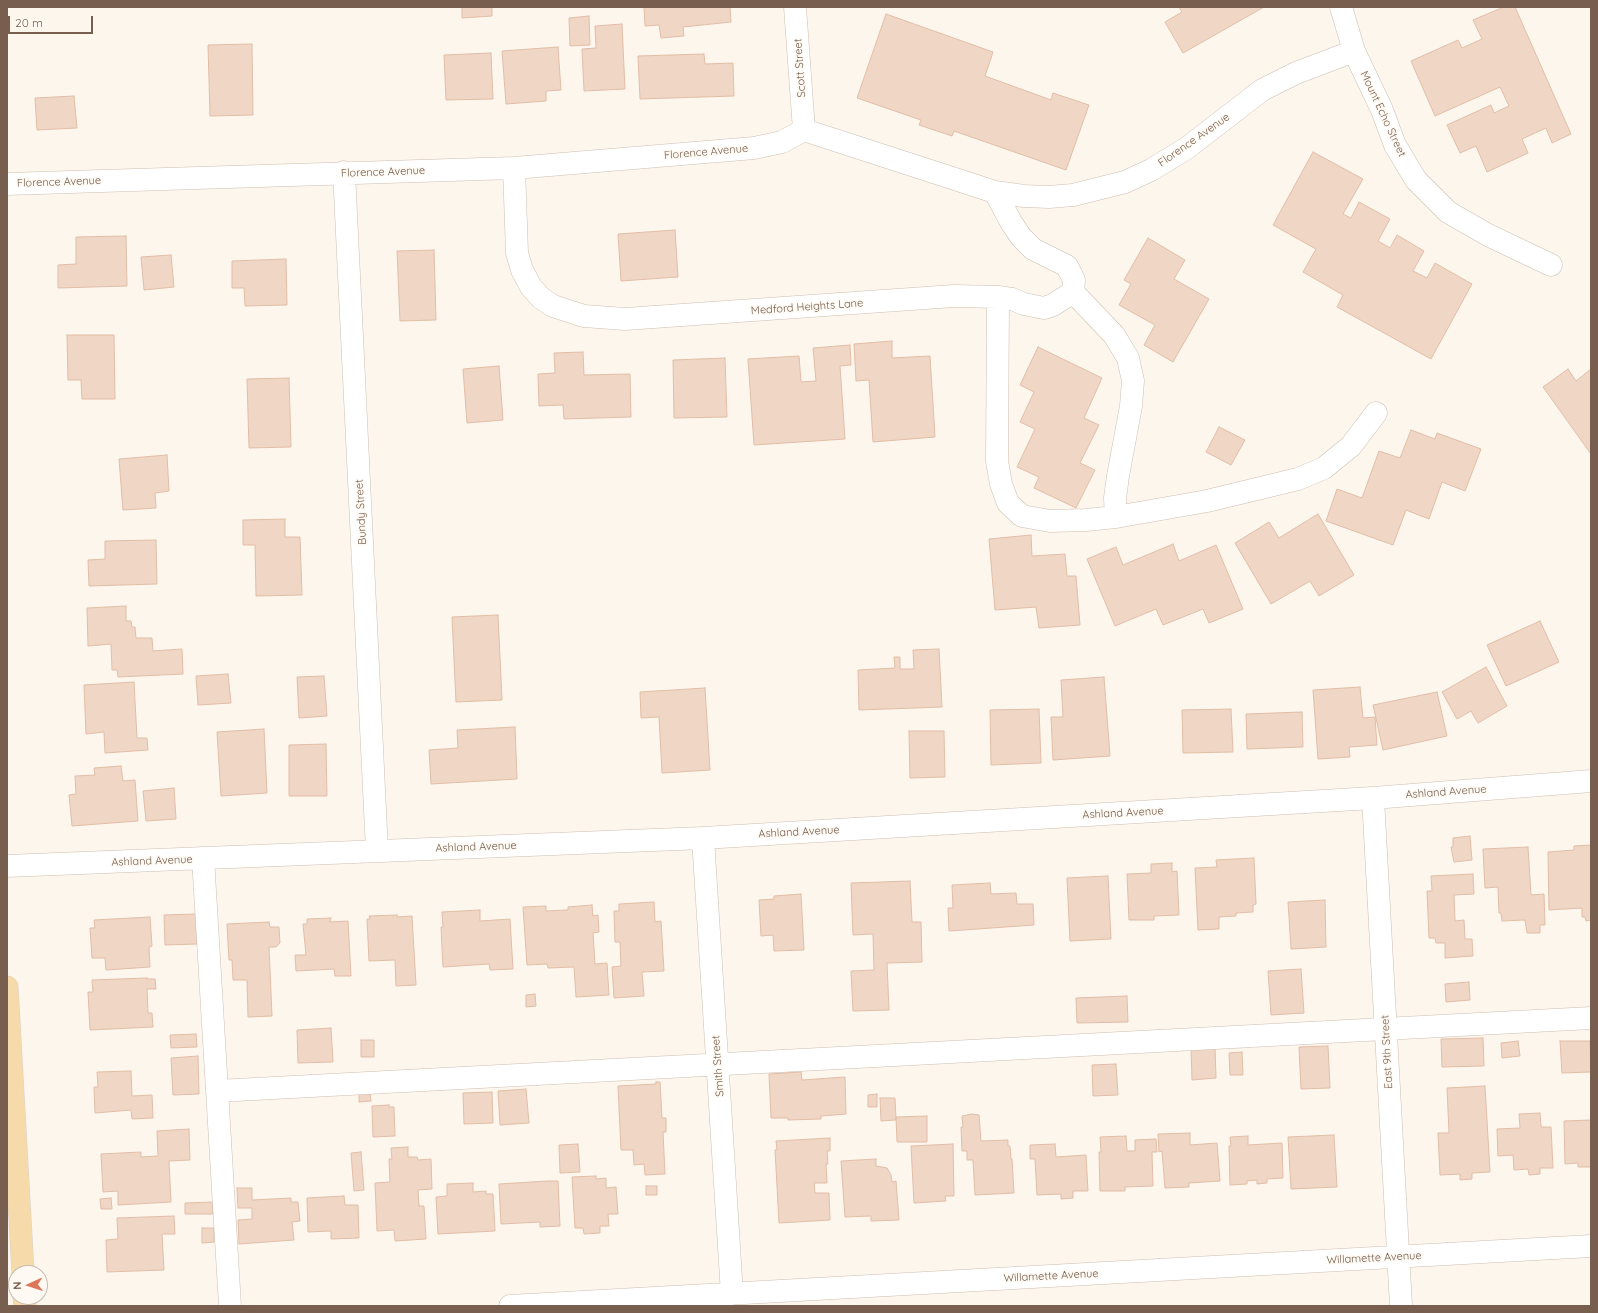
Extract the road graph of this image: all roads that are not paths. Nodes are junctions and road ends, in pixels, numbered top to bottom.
1 (795, 7) edge
2 (1341, 7) edge
3 (1354, 51) junction
4 (804, 130) junction
5 (514, 168) junction
6 (344, 172) junction
7 (7, 184) edge
8 (995, 192) junction
9 (1550, 265) dead end
10 (1073, 292) junction
11 (998, 297) junction
12 (1376, 413) dead end
13 (1116, 517) junction
14 (1591, 781) edge
15 (1373, 798) junction
16 (703, 838) junction
17 (377, 852) junction
18 (203, 858) junction
19 (7, 866) edge
20 (7, 987) edge
21 (1591, 1018) edge
22 (1385, 1029) junction
23 (718, 1064) junction
24 (217, 1091) junction
25 (11, 1158) edge
26 (1591, 1246) edge
27 (1398, 1257) junction
28 (22, 1265) edge
29 (732, 1294) junction
30 (230, 1306) edge
31 (510, 1306) edge
32 (1401, 1306) edge

1 - 4 street, Scott Street
2 - 3 street, Mount Echo Street
3 - 8 street, Florence Avenue
3 - 9 street, Mount Echo Street
4 - 5 street, Florence Avenue
4 - 8 street, Florence Avenue
5 - 6 street, Florence Avenue
5 - 11 street, Medford Heights Lane
6 - 7 street, Florence Avenue
6 - 17 street, Bundy Street
8 - 10 street
10 - 11 street, Medford Heights Lane
10 - 13 street
11 - 13 street
12 - 13 street
14 - 15 street, Ashland Avenue
15 - 16 street, Ashland Avenue
15 - 22 street, East 9th Street
16 - 17 street, Ashland Avenue
16 - 23 street, Smith Street
17 - 18 street, Ashland Avenue
18 - 19 street, Ashland Avenue
18 - 24 street
20 - 25 main road
21 - 22 street
22 - 23 street
22 - 27 street, East 9th Street
23 - 24 street
23 - 29 street, Smith Street
24 - 30 street
25 - 28 main road
26 - 27 street, Willamette Avenue
27 - 29 street, Willamette Avenue
27 - 32 street, East 9th Street
29 - 31 street, Willamette Avenue

